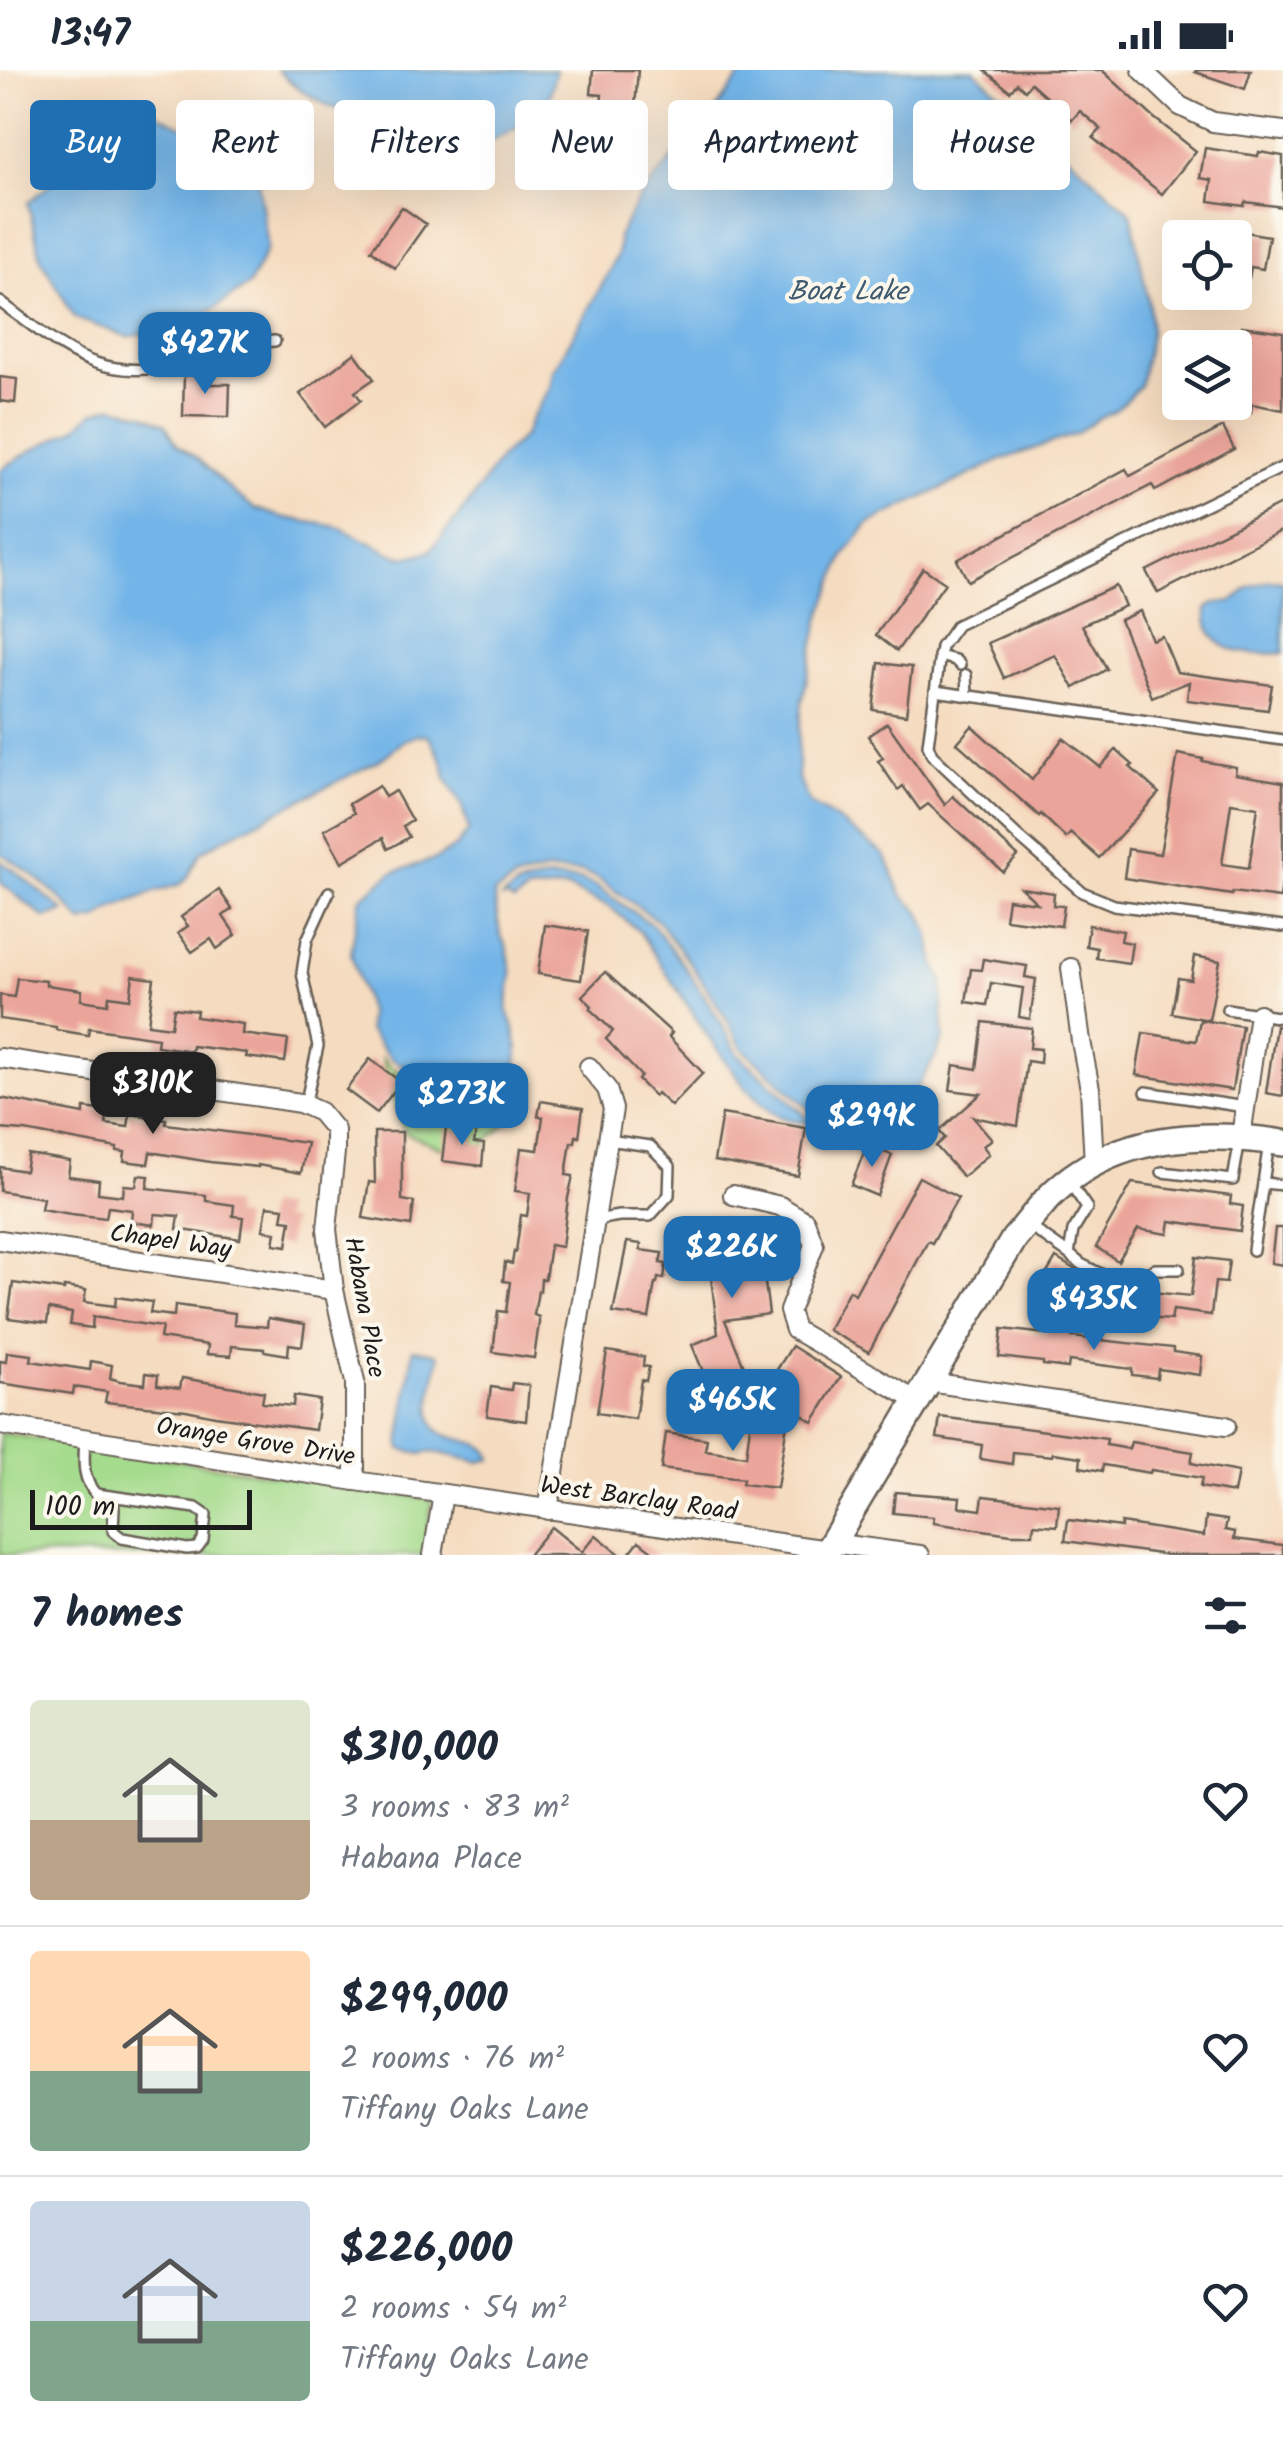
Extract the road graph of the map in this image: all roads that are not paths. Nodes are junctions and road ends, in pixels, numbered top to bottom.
1 (1142, 70) edge
2 (1283, 131) edge
3 (0, 302) edge
4 (275, 341) dead end
5 (1283, 466) edge
6 (940, 656) junction
7 (935, 691) junction
8 (967, 696) junction
9 (1283, 740) edge
10 (329, 892) dead end
11 (1283, 927) edge
12 (1071, 968) dead end
13 (1227, 1009) dead end
14 (1258, 1014) junction
15 (1283, 1018) edge
16 (0, 1058) edge
17 (589, 1067) dead end
18 (1146, 1092) dead end
19 (306, 1106) junction
20 (1245, 1107) junction
21 (1241, 1136) junction
22 (608, 1140) junction
23 (1276, 1142) edge
24 (1094, 1164) junction
25 (1162, 1172) dead end
26 (1263, 1183) junction
27 (1283, 1185) edge
28 (1060, 1188) junction
29 (734, 1195) dead end
30 (595, 1220) junction
31 (1026, 1224) junction
32 (0, 1240) edge
33 (1253, 1250) dead end
34 (1069, 1254) junction
35 (1179, 1269) dead end
36 (334, 1290) junction
37 (923, 1392) junction
38 (0, 1425) edge
39 (1226, 1426) dead end
40 (86, 1438) junction
41 (355, 1481) junction
42 (442, 1494) junction
43 (109, 1497) junction
44 (548, 1510) junction
45 (828, 1549) edge
46 (433, 1555) edge
47 (920, 1555) edge

1 - 2 street
3 - 4 lane
5 - 6 lane
6 - 7 lane
6 - 8 lane
7 - 8 lane
7 - 11 lane
8 - 9 lane
10 - 19 lane
12 - 24 street
13 - 14 lane
14 - 15 lane
14 - 20 street
16 - 19 street
17 - 22 street
18 - 20 lane
19 - 36 street, Habana Place
20 - 21 street
21 - 23 main road
21 - 24 main road
21 - 25 lane
22 - 30 street
22 - 30 lane
23 - 26 lane
24 - 28 main road
26 - 27 lane
26 - 33 lane
28 - 31 main road
28 - 34 lane
29 - 37 street
30 - 44 street
31 - 34 lane
31 - 37 main road
32 - 36 street, Chapel Way
34 - 35 lane
36 - 41 street, Habana Place
37 - 39 street
37 - 45 main road
38 - 40 street, Orange Grove Drive
40 - 41 street, Orange Grove Drive
40 - 43 lane
41 - 42 street, Orange Grove Drive
42 - 44 street, West Barclay Road
42 - 46 street
43 - 43 lane
44 - 45 street, West Barclay Road
45 - 47 street, West Barclay Road

